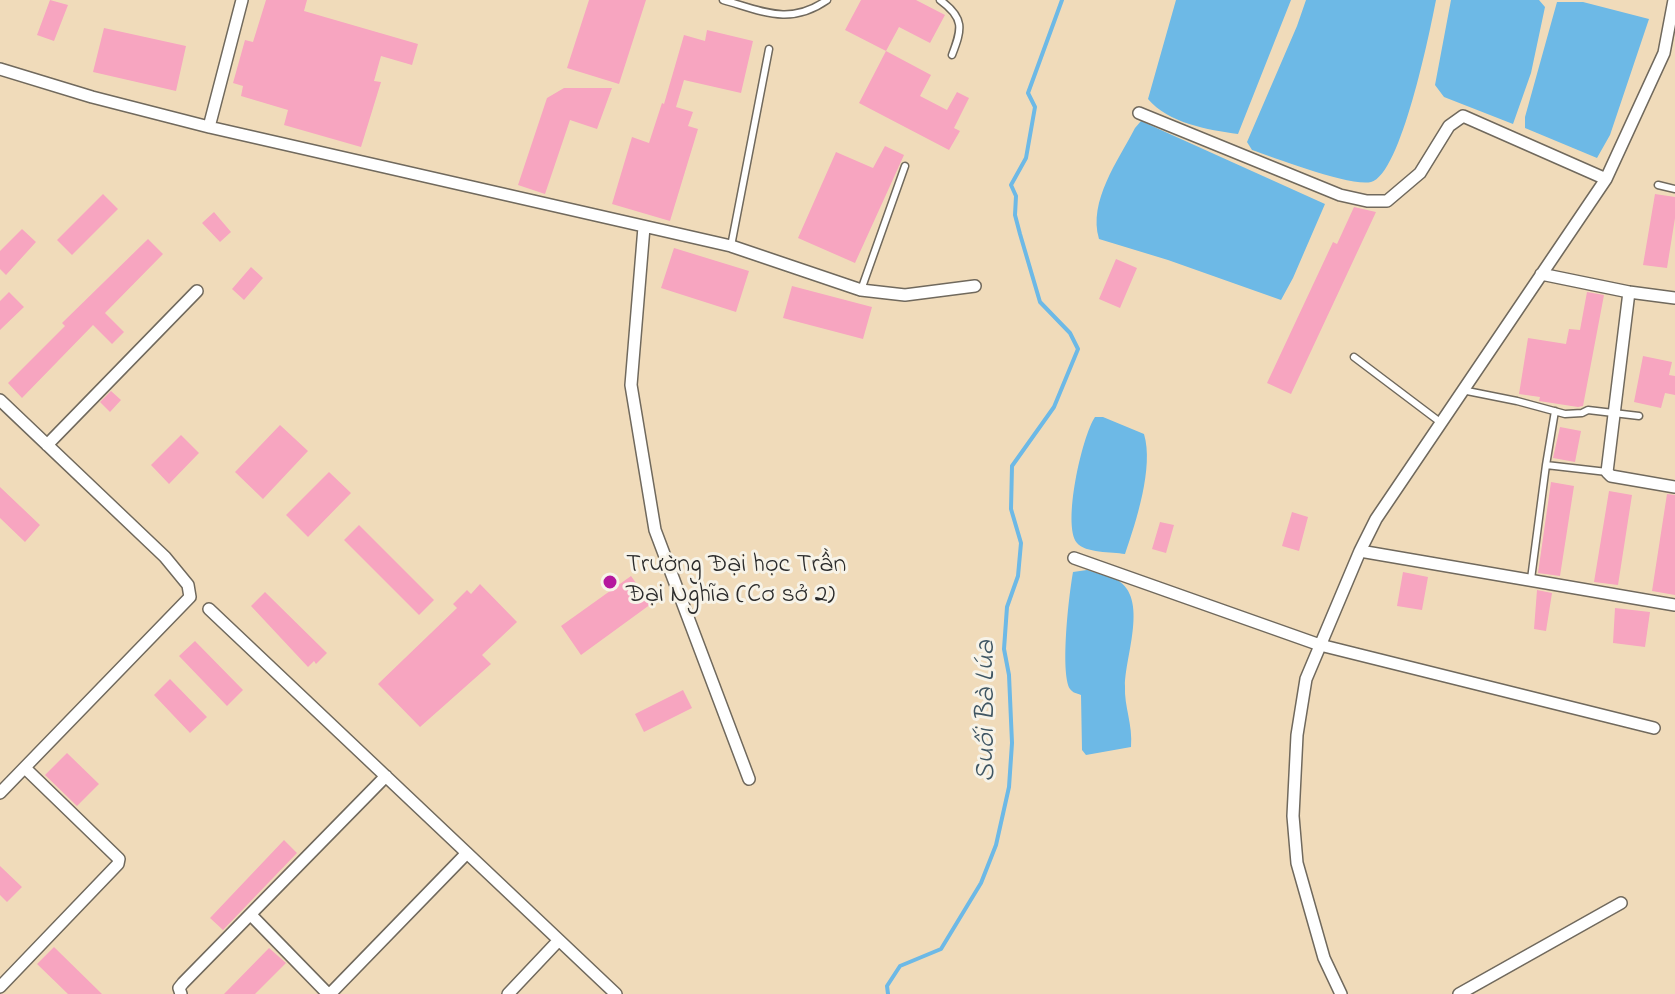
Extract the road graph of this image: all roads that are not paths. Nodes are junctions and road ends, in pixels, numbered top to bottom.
1 (242, 0) edge
2 (723, 0) edge
3 (827, 0) edge
4 (940, 0) edge
5 (1674, 0) edge
6 (1672, 35) edge
7 (769, 49) dead end
8 (952, 55) dead end
9 (0, 69) edge
10 (1139, 113) dead end
11 (209, 127) junction
12 (905, 166) dead end
13 (1606, 179) junction
14 (1658, 185) dead end
15 (1675, 189) edge
16 (644, 227) junction
17 (731, 246) junction
18 (1541, 274) junction
19 (975, 286) dead end
20 (861, 290) junction
21 (197, 291) dead end
22 (1629, 292) junction
23 (1675, 298) edge
24 (1354, 357) dead end
25 (1462, 390) junction
26 (0, 400) edge
27 (1555, 411) junction
28 (1613, 412) junction
29 (1639, 416) dead end
30 (1440, 422) junction
31 (47, 445) junction
32 (1546, 465) junction
33 (1607, 472) junction
34 (1675, 487) edge
35 (1360, 551) junction
36 (1074, 558) dead end
37 (1531, 580) junction
38 (1675, 605) edge
39 (209, 609) dead end
40 (1320, 645) junction
41 (1654, 728) dead end
42 (25, 768) junction
43 (386, 776) junction
44 (749, 779) dead end
45 (0, 793) edge
46 (467, 853) junction
47 (1621, 903) dead end
48 (251, 915) junction
49 (559, 940) junction
50 (0, 987) edge
51 (181, 994) edge
52 (329, 994) edge
53 (508, 994) edge
54 (616, 994) edge
55 (1341, 994) edge
56 (1459, 994) edge

1 - 11 street
2 - 3 lane
4 - 8 lane
5 - 6 street
6 - 13 street
7 - 17 lane
9 - 11 street
10 - 13 street
11 - 16 street
12 - 20 lane
13 - 18 street
14 - 15 lane
16 - 17 street
16 - 44 street
17 - 20 street
18 - 22 street
18 - 25 street
19 - 20 street
21 - 31 street
22 - 23 street
22 - 28 street
24 - 30 lane
25 - 27 lane
25 - 30 street
26 - 31 street
27 - 28 lane
27 - 32 lane
28 - 29 lane
28 - 33 street
30 - 35 street
31 - 42 street
32 - 33 lane
32 - 37 lane
33 - 34 street
35 - 37 street
35 - 40 street
36 - 40 street
37 - 38 street
39 - 43 street
40 - 41 street
40 - 55 street
42 - 45 street
42 - 50 street
43 - 46 street
43 - 48 street
46 - 49 street
46 - 52 street
47 - 56 street
48 - 51 street
48 - 52 street
49 - 53 street
49 - 54 street

